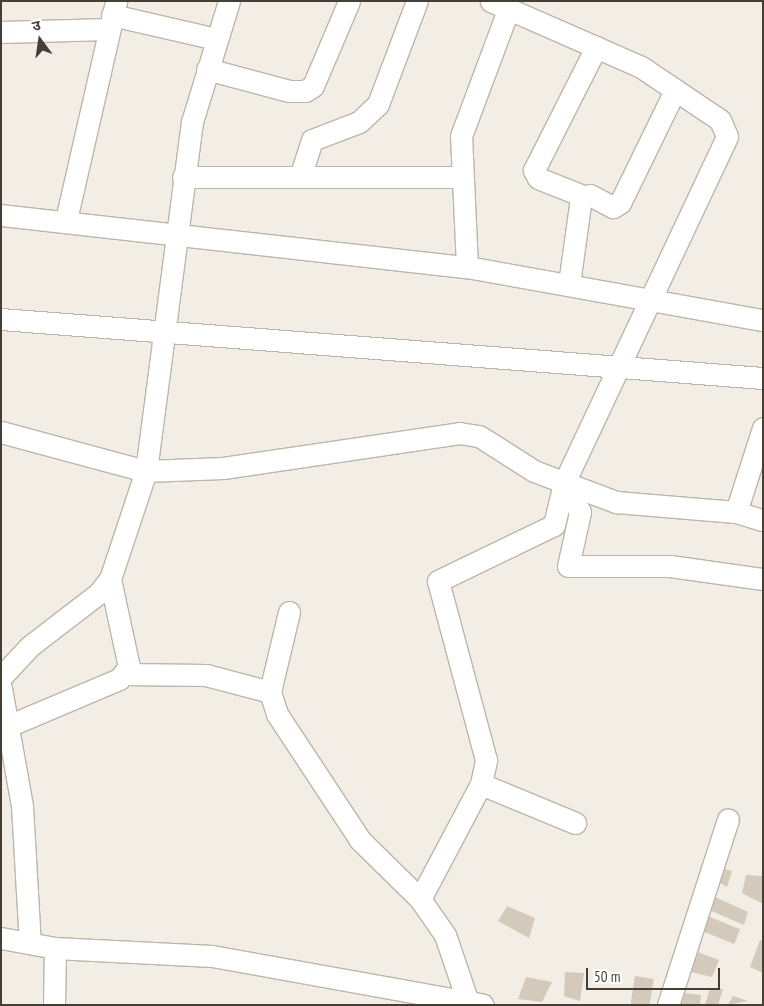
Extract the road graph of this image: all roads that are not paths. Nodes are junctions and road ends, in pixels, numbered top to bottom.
1 (229, 1) edge
2 (348, 1) edge
3 (417, 1) edge
4 (500, 6) edge
5 (112, 15) edge
6 (1, 32) edge
7 (216, 39) junction
8 (596, 47) junction
9 (207, 69) junction
10 (675, 90) junction
11 (184, 177) junction
12 (300, 177) junction
13 (462, 177) junction
14 (582, 196) junction
15 (1, 215) edge
16 (66, 220) junction
17 (177, 232) junction
18 (467, 267) junction
19 (569, 284) junction
20 (651, 300) junction
21 (1, 319) edge
22 (763, 320) edge
23 (165, 335) junction
24 (618, 370) junction
25 (763, 378) edge
26 (763, 428) edge
27 (1, 432) edge
28 (146, 471) junction
29 (564, 484) junction
30 (736, 512) junction
31 (763, 520) edge
32 (110, 579) junction
33 (763, 579) edge
34 (289, 612) dead end
35 (124, 674) junction
36 (1, 677) edge
37 (1, 688) edge
38 (270, 692) junction
39 (8, 726) junction
40 (482, 784) junction
41 (728, 819) dead end
42 (575, 823) dead end
43 (420, 899) junction
44 (1, 938) edge
45 (30, 943) junction
46 (55, 948) junction
47 (474, 1004) edge
48 (54, 1005) edge
49 (668, 1005) edge

1 - 7 street
2 - 9 street
3 - 12 street
4 - 8 street
4 - 13 street
5 - 6 street
5 - 7 street
5 - 16 street
7 - 9 street
8 - 10 street
8 - 14 street
9 - 11 street
10 - 14 street
10 - 20 street
11 - 12 street
11 - 17 street
12 - 13 street
13 - 18 street
14 - 19 street
15 - 16 street
16 - 17 street
17 - 18 street
17 - 23 street
18 - 19 street
19 - 20 street
20 - 22 street
20 - 24 street
21 - 23 street
23 - 24 street
23 - 28 street
24 - 25 street
24 - 29 street
26 - 30 street
27 - 28 street
28 - 29 street
28 - 32 street
29 - 30 street
29 - 33 street
29 - 40 street
30 - 31 street
32 - 35 street
32 - 36 street
34 - 38 street
35 - 38 street
35 - 39 street
37 - 39 street
38 - 43 street
39 - 45 street
40 - 42 street
40 - 43 street
41 - 49 street
43 - 47 street
44 - 45 street
45 - 46 street
46 - 47 street
46 - 48 street

